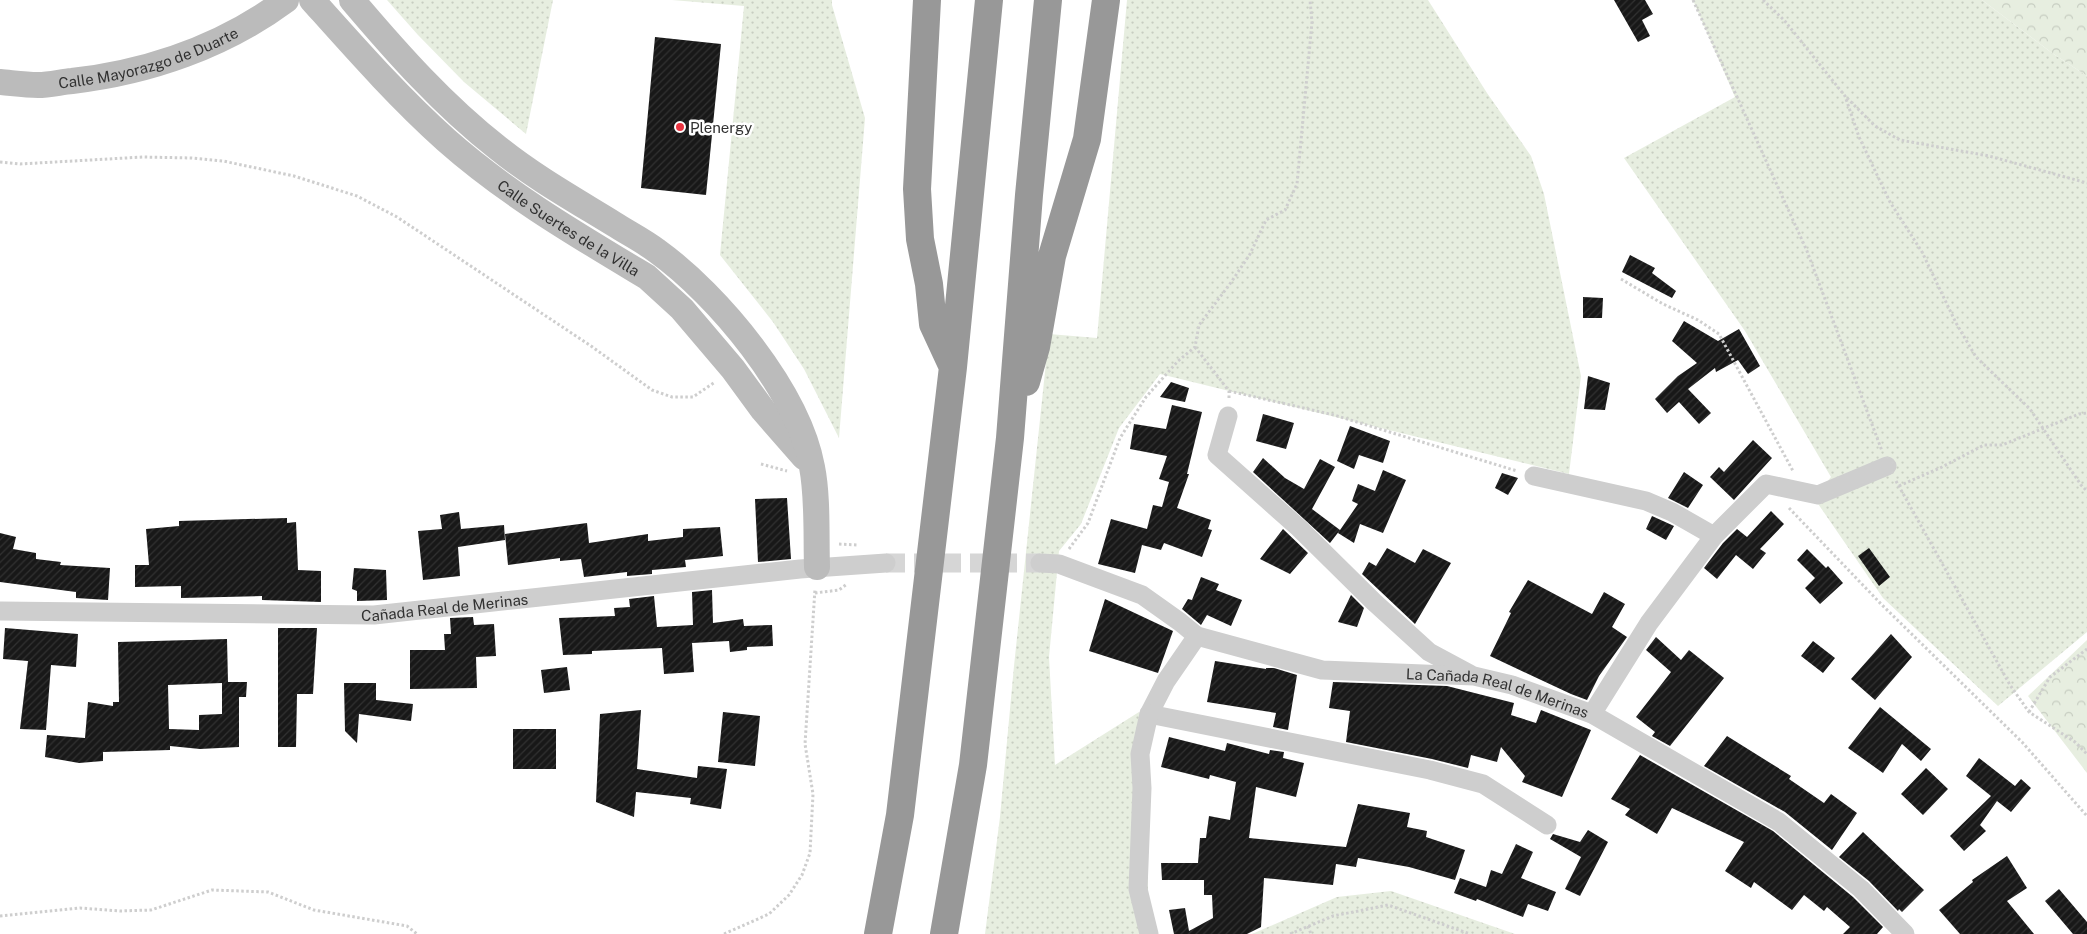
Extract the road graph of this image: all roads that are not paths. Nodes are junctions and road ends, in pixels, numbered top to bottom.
1 (286, 0) edge
2 (312, 0) edge
3 (352, 0) edge
4 (989, 0) edge
5 (1048, 0) edge
6 (1106, 0) edge
7 (927, 8) edge
8 (0, 82) edge
9 (953, 367) junction
10 (1228, 416) road end
11 (1010, 438) junction
12 (1887, 466) road end
13 (812, 467) junction
14 (1534, 476) road end
15 (1714, 536) junction
16 (886, 563) tunnel mouth
17 (1050, 563) tunnel mouth
18 (817, 567) junction
19 (0, 611) edge
20 (1197, 636) junction
21 (1474, 676) junction
22 (1149, 714) junction
23 (1592, 714) junction
24 (1547, 825) dead end
25 (878, 934) edge
26 (944, 934) edge
27 (1149, 934) edge
28 (1905, 934) edge

1 - 8 main road, Calle Mayorazgo de Duarte
2 - 13 main road, Calle Suertes de la Villa
3 - 13 main road, Calle Suertes de la Villa
4 - 9 highway
5 - 11 highway
6 - 11 highway
7 - 9 highway
9 - 25 highway
10 - 21 street
11 - 26 highway
12 - 15 street
13 - 18 main road, Calle Suertes de la Villa
14 - 15 street
15 - 23 street
16 - 18 street, Cañada Real de Merinas
17 - 20 street, La Cañada Real de Merinas
18 - 19 street, Cañada Real de Merinas
20 - 21 street, La Cañada Real de Merinas
20 - 22 street
21 - 23 street, La Cañada Real de Merinas
22 - 24 street
22 - 27 street
23 - 28 street, La Cañada Real de Merinas

